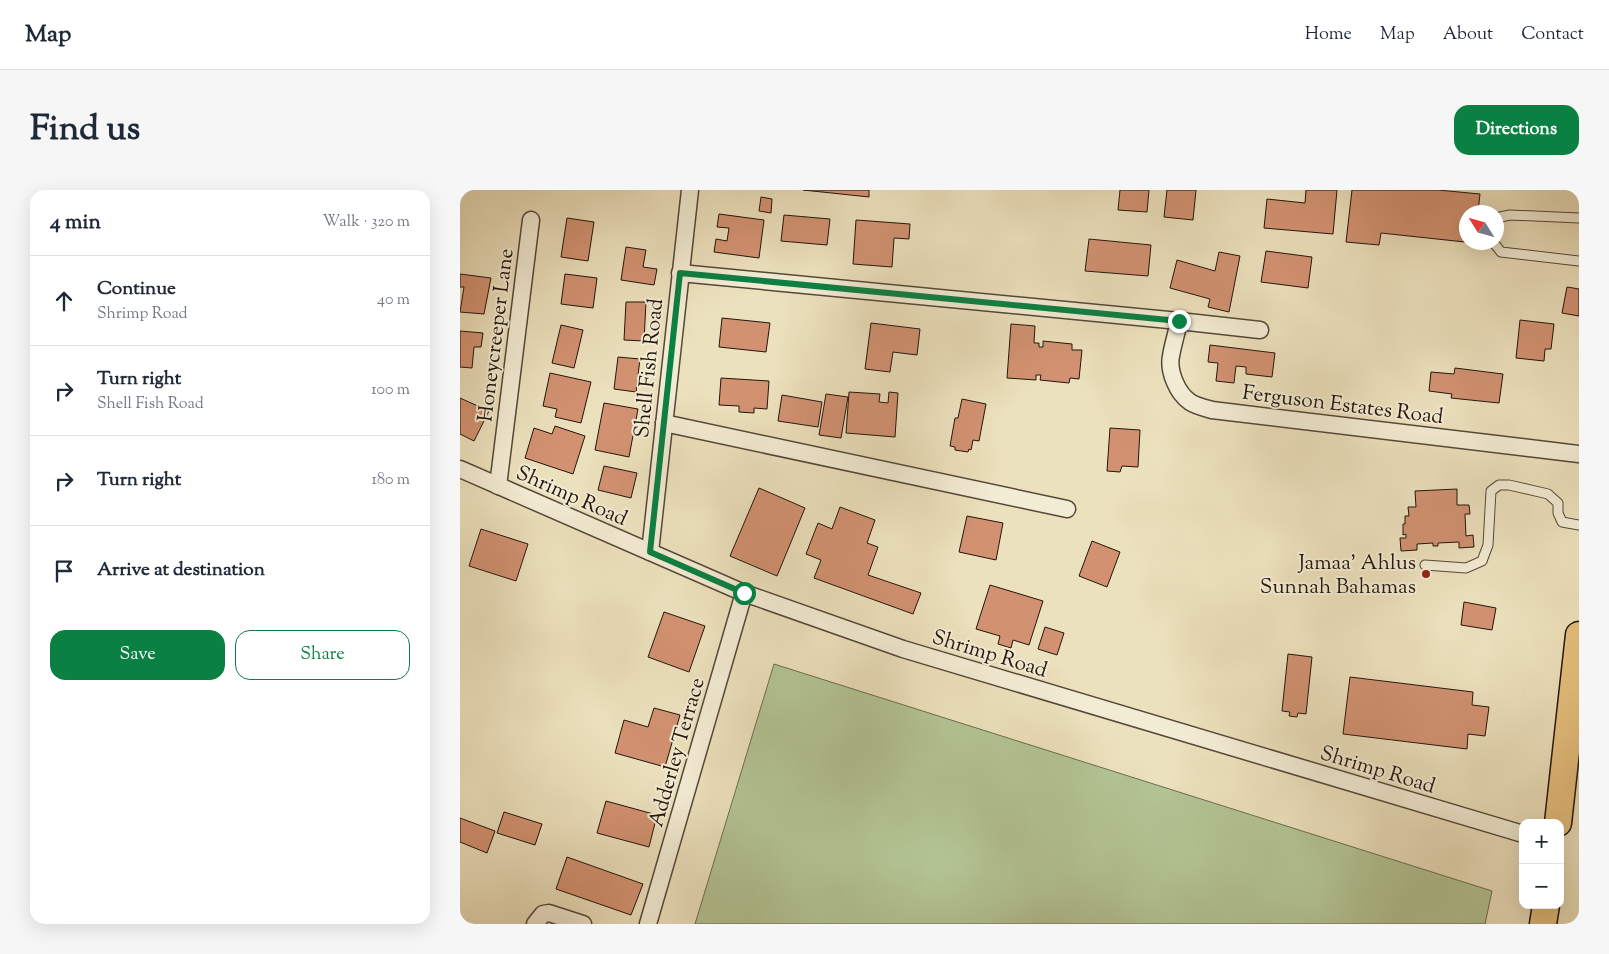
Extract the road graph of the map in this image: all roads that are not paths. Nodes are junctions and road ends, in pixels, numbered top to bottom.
1 (690, 190) edge
2 (1504, 216) edge
3 (1579, 218) edge
4 (531, 220) dead end
5 (1499, 250) edge
6 (1579, 261) edge
7 (680, 273) junction
8 (1179, 321) junction
9 (1260, 330) dead end
10 (664, 423) junction
11 (1579, 454) edge
12 (460, 469) edge
13 (498, 486) junction
14 (1066, 509) dead end
15 (1579, 525) edge
16 (650, 552) junction
17 (1424, 565) dead end
18 (744, 593) junction
19 (1579, 635) edge
20 (1572, 754) edge
21 (1559, 819) edge
22 (1519, 833) edge
23 (1545, 909) edge
24 (535, 924) edge
25 (583, 924) edge
26 (648, 924) edge
27 (1543, 924) edge

1 - 7 street, Shell Fish Road
2 - 3 lane
4 - 13 street, Honeycreeper Lane
5 - 6 lane
7 - 8 street
7 - 10 street, Shell Fish Road
8 - 9 street
8 - 11 street, Ferguson Estates Road
10 - 14 street
10 - 16 street, Shell Fish Road
12 - 13 street, Shrimp Road
13 - 16 street, Shrimp Road
15 - 17 lane
16 - 18 street, Shrimp Road
18 - 22 street, Shrimp Road
18 - 26 street, Adderley Terrace
19 - 20 main road
20 - 21 main road
23 - 27 main road
24 - 25 street

